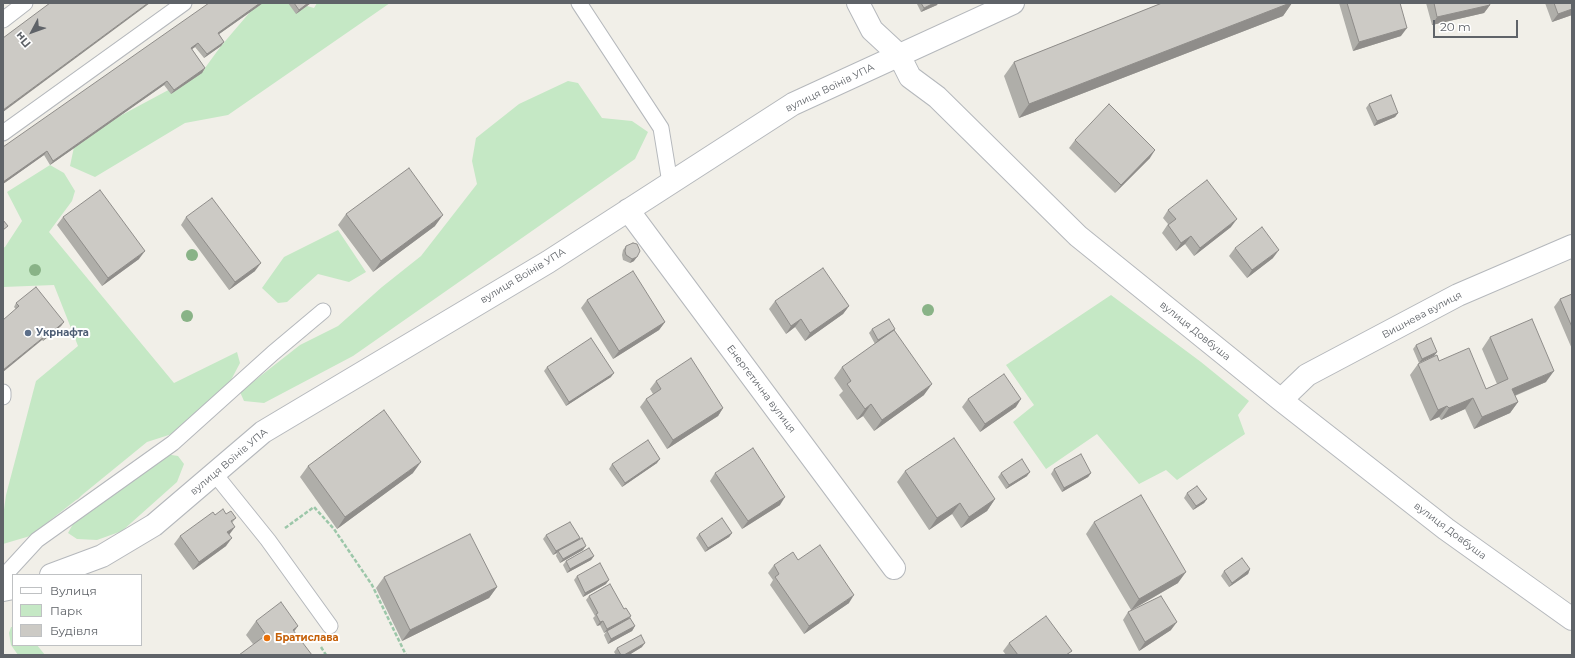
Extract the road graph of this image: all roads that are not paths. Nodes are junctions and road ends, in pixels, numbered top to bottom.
1 (25, 3) edge
2 (184, 3) edge
3 (579, 3) edge
4 (858, 3) edge
5 (1013, 3) edge
6 (987, 8) edge
7 (3, 20) edge
8 (899, 56) junction
9 (3, 133) edge
10 (670, 183) junction
11 (628, 210) junction
12 (1572, 246) edge
13 (323, 311) dead end
14 (3, 392) edge
15 (3, 397) edge
16 (1281, 400) junction
17 (214, 473) junction
18 (894, 568) dead end
19 (54, 574) edge
20 (3, 577) edge
21 (1572, 619) edge
22 (330, 626) dead end

1 - 7 lane
2 - 9 lane
3 - 10 lane
4 - 8 street, вулиця Довбуша
5 - 6 street, вулиця Воїнів УПА
6 - 8 street, вулиця Воїнів УПА
8 - 10 street, вулиця Воїнів УПА
8 - 16 street, вулиця Довбуша
10 - 11 street, вулиця Воїнів УПА
11 - 17 street, вулиця Воїнів УПА
11 - 18 street, Енергетична вулиця
12 - 16 street, Вишнева вулиця
13 - 20 lane
14 - 15 lane
16 - 21 street, вулиця Довбуша
17 - 19 street, вулиця Воїнів УПА
17 - 22 lane

